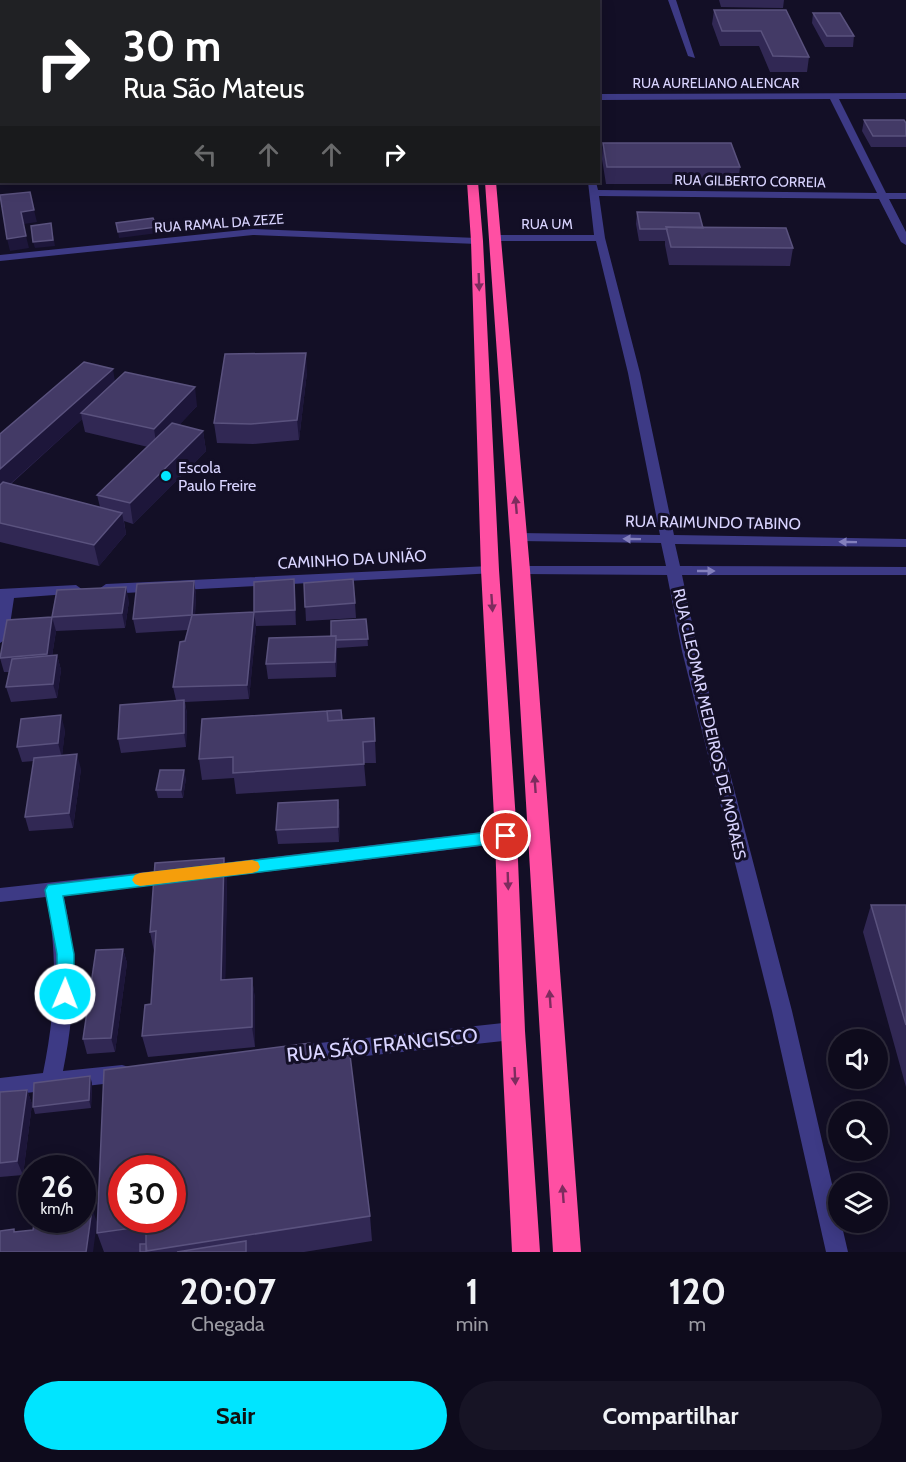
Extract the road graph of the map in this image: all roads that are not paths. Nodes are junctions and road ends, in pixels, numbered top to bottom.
1 (672, 0) edge
2 (692, 56) dead end
3 (833, 96) junction
4 (906, 96) edge
5 (600, 97) edge
6 (472, 183) edge
7 (490, 183) edge
8 (593, 187) edge
9 (882, 196) junction
10 (906, 196) edge
11 (600, 238) junction
12 (486, 239) junction
13 (906, 242) edge
14 (0, 258) edge
15 (519, 537) junction
16 (668, 539) junction
17 (906, 543) edge
18 (490, 570) junction
19 (521, 570) junction
20 (675, 571) junction
21 (906, 571) edge
22 (3, 594) edge
23 (0, 638) edge
24 (506, 836) junction
25 (53, 890) junction
26 (0, 895) edge
27 (513, 1030) junction
28 (276, 1057) edge
29 (146, 1071) edge
30 (51, 1082) junction
31 (0, 1087) edge
32 (526, 1252) edge
33 (567, 1252) edge
34 (837, 1252) edge

1 - 2 street
3 - 4 street, RUA AURELIANO ALENCAR
3 - 5 street, RUA AURELIANO ALENCAR
3 - 9 street
6 - 12 highway
7 - 12 highway
8 - 9 street, RUA GILBERTO CORREIA
8 - 11 street, RUA CLEOMAR MEDEIROS DE MORAES
9 - 10 street, RUA GILBERTO CORREIA
9 - 13 street
11 - 12 street, RUA UM
11 - 16 street, RUA CLEOMAR MEDEIROS DE MORAES
12 - 14 street, RUA RAMAL DA ZEZE
15 -> 12 highway
12 -> 18 highway
16 -> 15 street, RUA RAIMUNDO TABINO
15 - 19 highway
17 -> 16 street, RUA RAIMUNDO TABINO
16 - 20 street, RUA CLEOMAR MEDEIROS DE MORAES
18 - 22 street, CAMINHO DA UNIÃO
18 -> 24 highway
19 - 20 street
33 -> 19 highway
20 -> 21 street
20 - 34 street, RUA CLEOMAR MEDEIROS DE MORAES
22 - 23 street
24 - 25 street
24 -> 27 highway
25 - 26 street
25 - 30 street
27 - 28 street, RUA SÃO FRANCISCO
27 -> 32 highway
29 - 30 street
30 - 31 street

